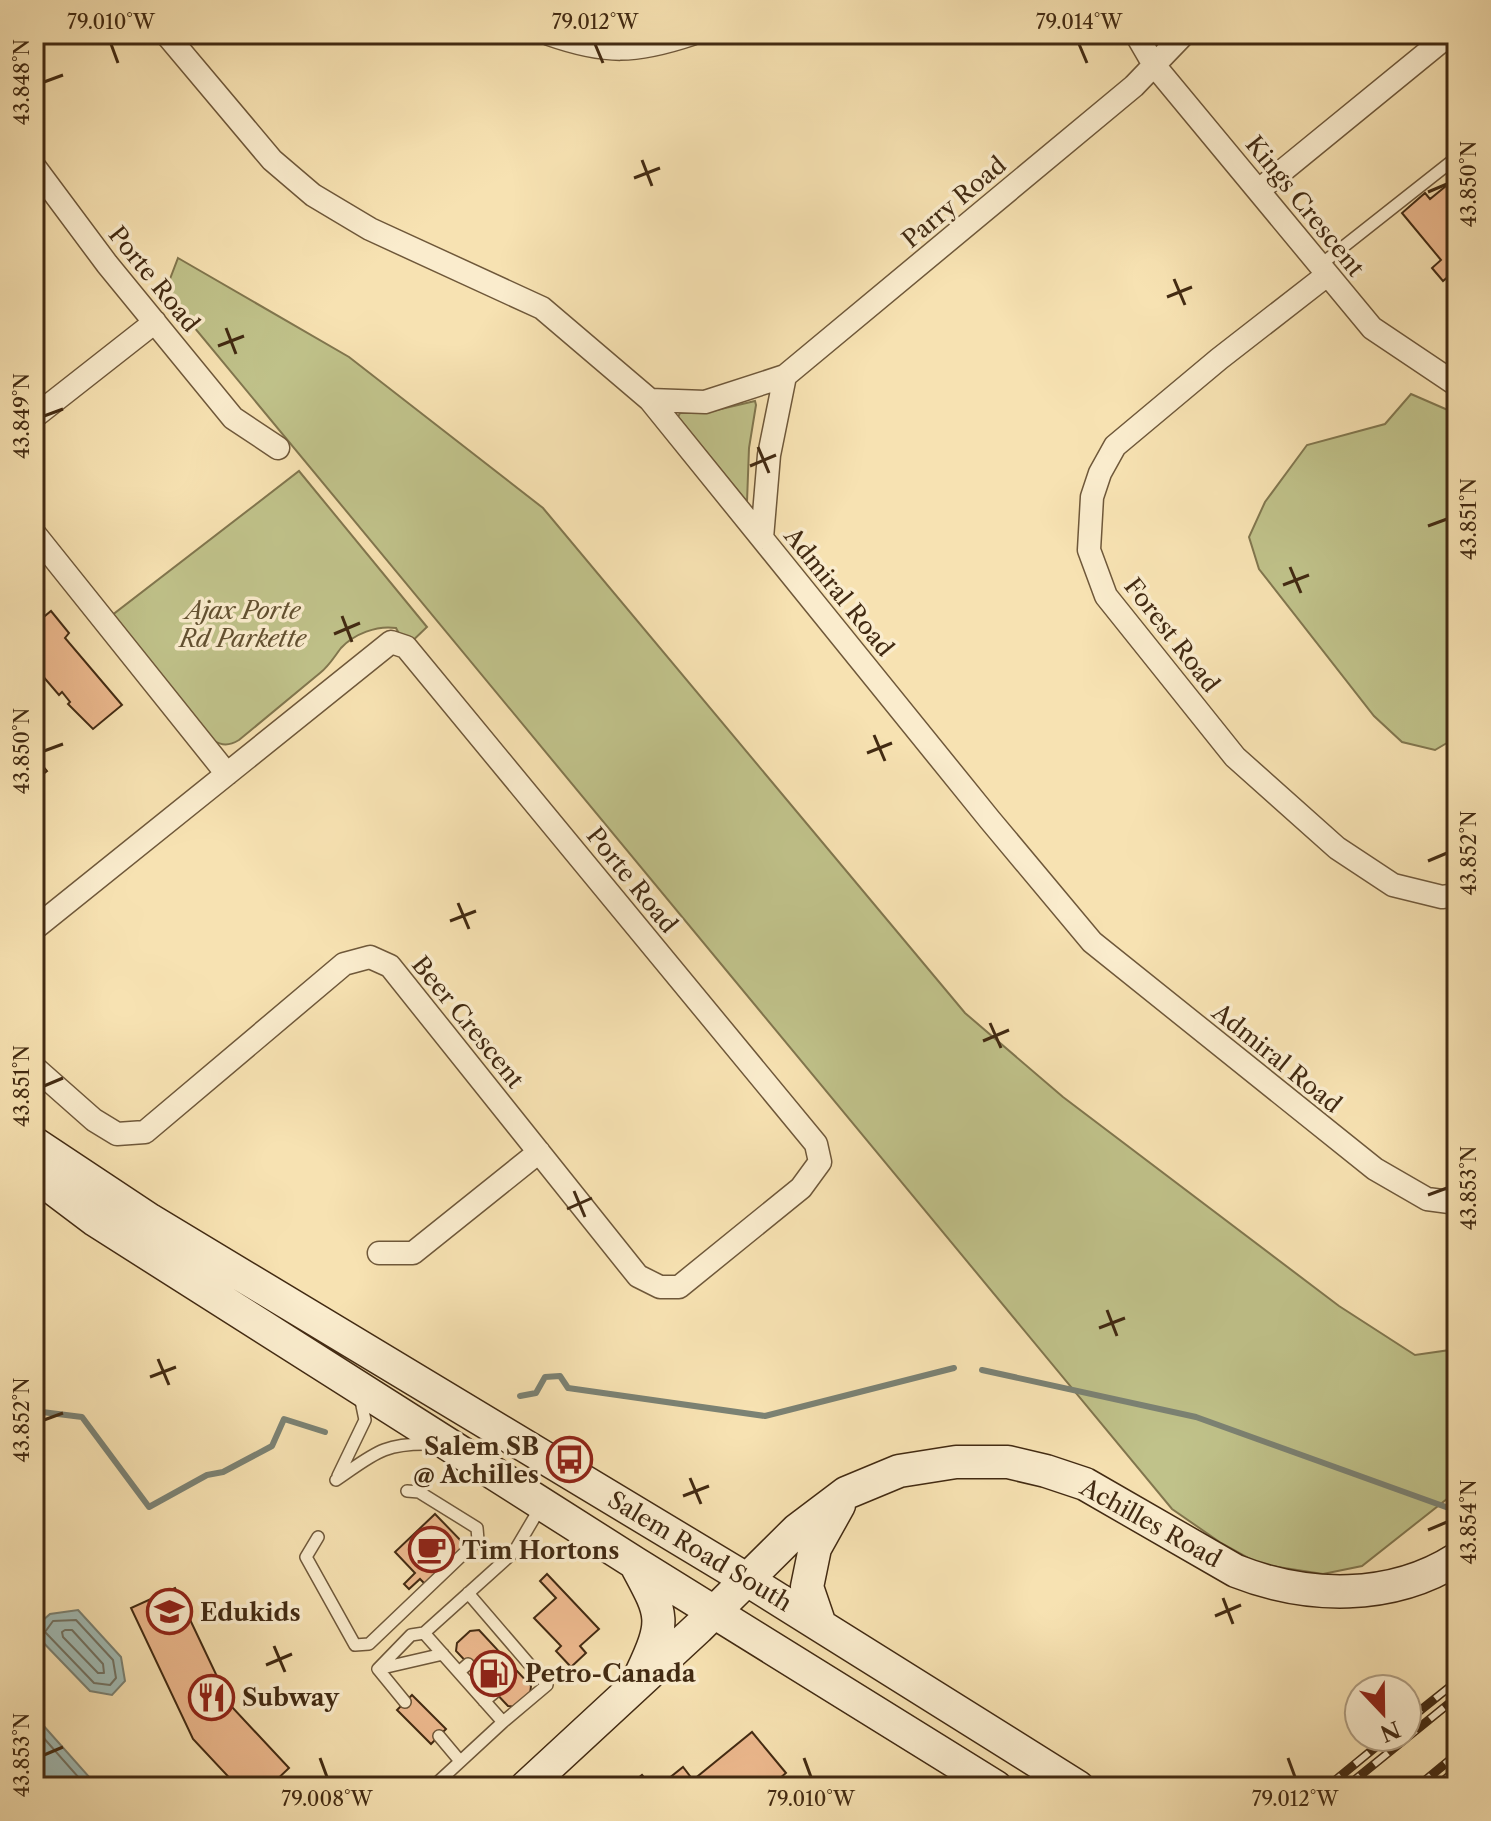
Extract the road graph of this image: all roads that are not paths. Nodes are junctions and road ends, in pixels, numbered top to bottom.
1 (166, 34) edge
2 (549, 34) edge
3 (692, 34) edge
4 (1136, 34) edge
5 (1184, 34) edge
6 (1450, 34) edge
7 (1154, 65) junction
8 (1457, 161) edge
9 (34, 166) edge
10 (1259, 190) junction
11 (1323, 271) junction
12 (155, 322) junction
13 (785, 376) junction
14 (1457, 385) edge
15 (650, 400) junction
16 (34, 417) edge
17 (278, 448) dead end
18 (34, 533) edge
19 (762, 538) junction
20 (227, 774) junction
21 (1457, 895) edge
22 (38, 918) edge
23 (34, 1067) edge
24 (34, 1143) edge
25 (539, 1152) junction
26 (820, 1162) joint
27 (34, 1174) edge
28 (1457, 1203) edge
29 (379, 1253) dead end
30 (359, 1388) junction
31 (449, 1445) junction
32 (407, 1491) dead end
33 (846, 1493) junction
34 (543, 1504) junction
35 (318, 1537) dead end
36 (1457, 1559) edge
37 (635, 1563) junction
38 (746, 1579) junction
39 (468, 1593) junction
40 (715, 1611) junction
41 (820, 1625) junction
42 (424, 1633) junction
43 (503, 1633) junction
44 (491, 1643) dead end
45 (443, 1654) junction
46 (529, 1663) junction
47 (378, 1669) junction
48 (518, 1672) dead end
49 (637, 1682) junction
50 (495, 1692) dead end
51 (484, 1701) junction
52 (405, 1702) dead end
53 (503, 1722) junction
54 (439, 1736) dead end
55 (460, 1761) junction
56 (437, 1783) dead end
57 (526, 1787) edge
58 (996, 1787) edge
59 (1078, 1787) edge

1 - 15 street, Admiral Road
2 - 3 street
4 - 7 street, Kings Crescent
5 - 7 street, Parry Road
6 - 10 street
7 - 10 street, Kings Crescent
7 - 13 street, Parry Road
8 - 11 lane
9 - 12 street, Porte Road
10 - 11 street, Kings Crescent
11 - 14 street, Kings Crescent
11 - 21 street, Forest Road
12 - 16 street
12 - 17 street, Porte Road
13 - 15 street, Parry Road
13 - 19 street
15 - 19 street, Admiral Road
18 - 20 street
19 - 28 street, Admiral Road
20 - 22 street
20 - 26 street, Porte Road
23 - 25 street, Beer Crescent
24 - 38 main road, Salem Road South
25 - 26 street, Beer Crescent
25 - 29 street
27 - 30 main road, Salem Road South
30 - 31 main road, Salem Road South
30 - 31 lane
31 - 34 main road, Salem Road South
32 - 35 lane
33 - 36 main road, Achilles Road
33 - 38 main road, Achilles Road
33 - 41 main road
34 - 37 main road, Salem Road South
34 - 39 lane
37 - 40 main road, Salem Road South
37 - 49 main road
38 - 40 main road, Achilles Road
38 - 41 main road, Salem Road South
39 - 42 lane
39 - 43 lane
40 - 49 main road, Achilles Road
40 - 58 main road, Salem Road South
41 - 59 main road, Salem Road South
42 - 45 lane
42 - 47 lane
43 - 44 lane
43 - 46 lane
45 - 47 lane
45 - 51 lane
46 - 48 lane
46 - 53 lane
47 - 52 lane
49 - 57 main road, Achilles Road
50 - 51 lane
51 - 53 lane
53 - 55 lane
54 - 55 lane
55 - 56 lane

